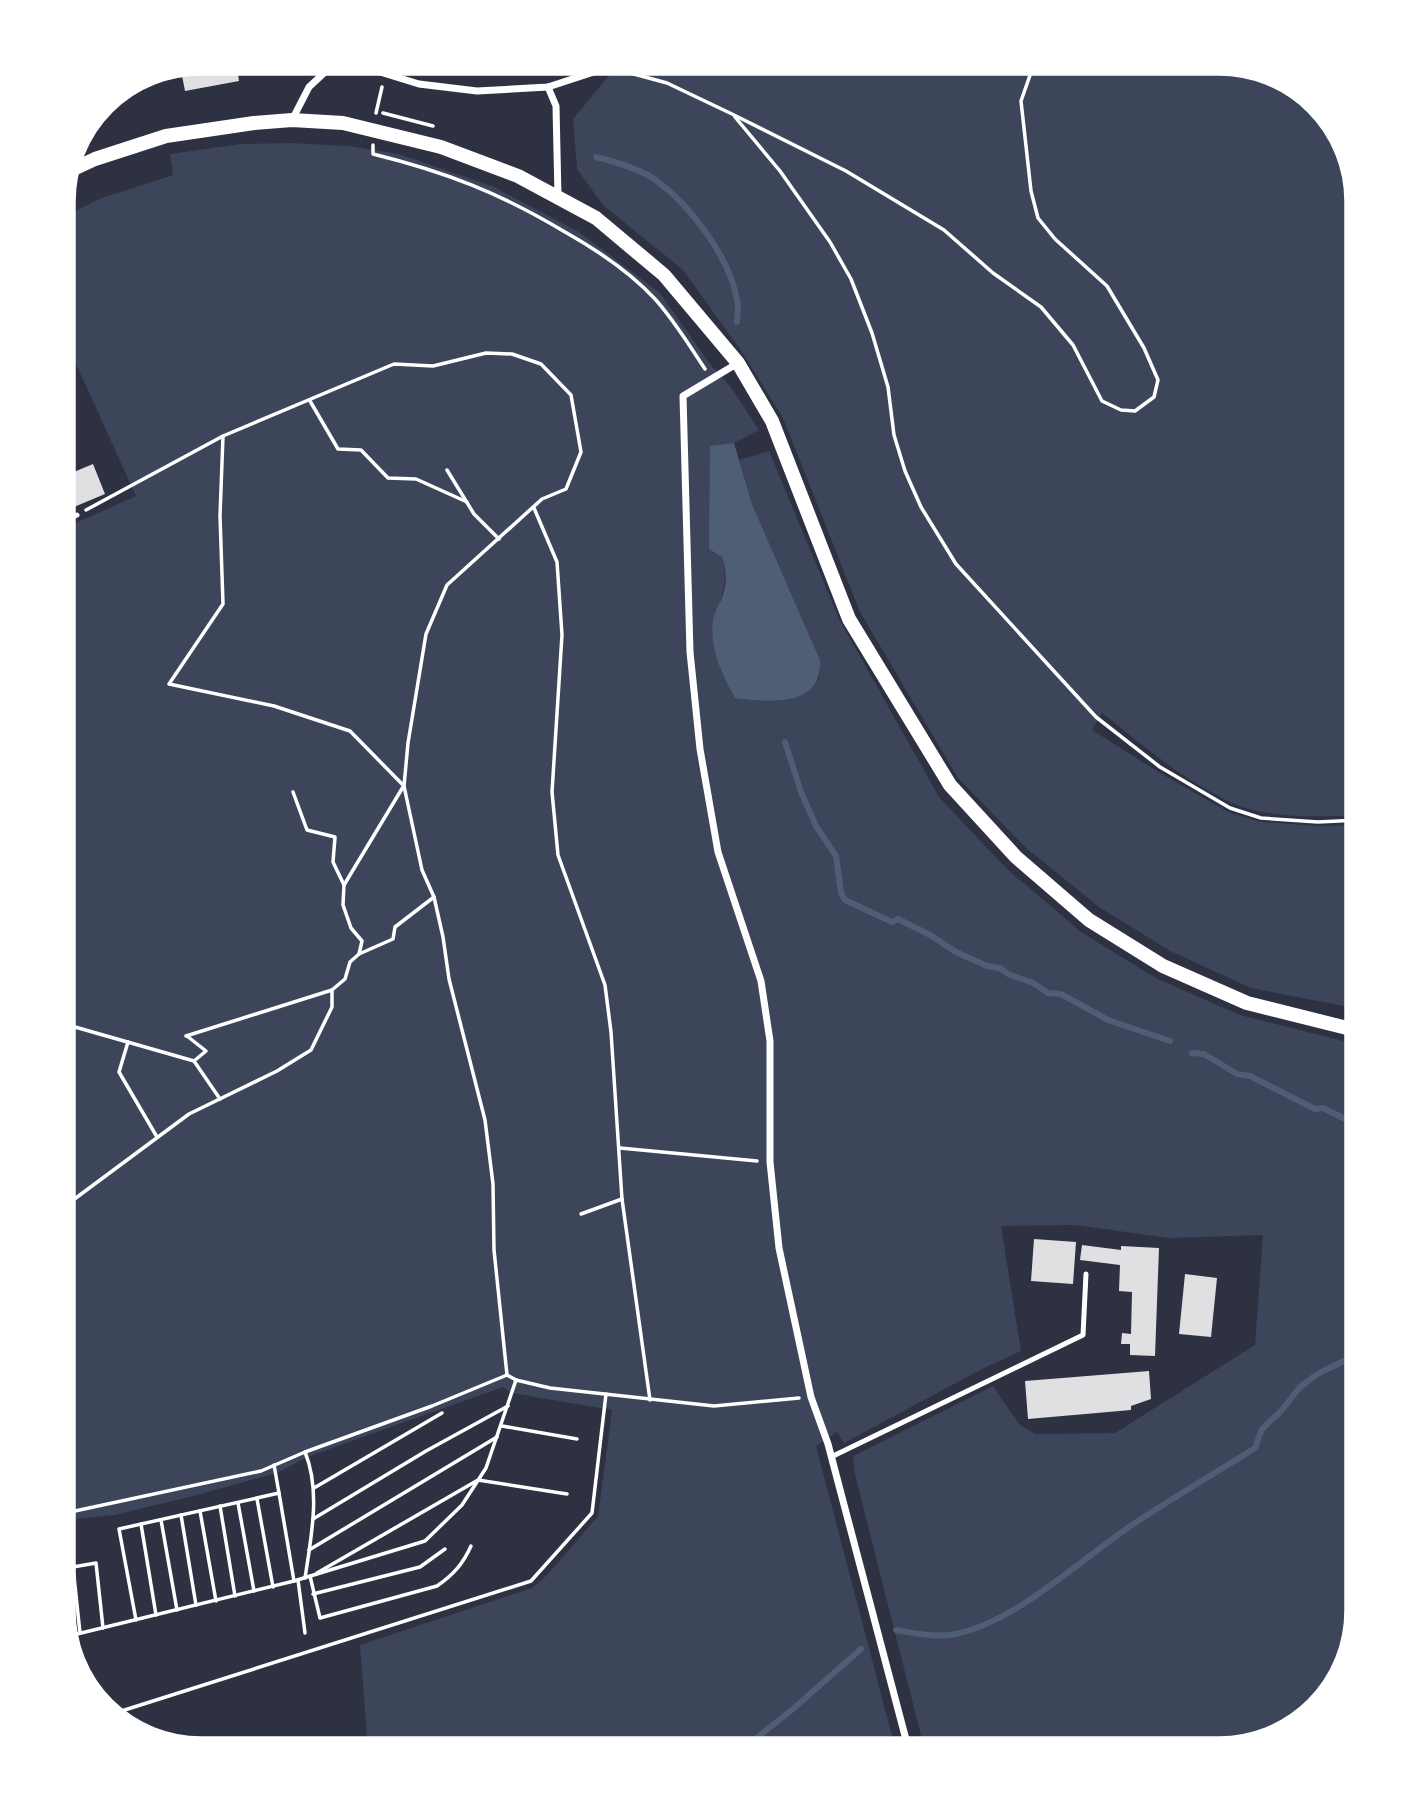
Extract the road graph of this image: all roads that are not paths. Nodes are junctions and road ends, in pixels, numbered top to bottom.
1 (323, 74) edge
2 (385, 74) edge
3 (588, 74) edge
4 (548, 87) junction
5 (292, 120) junction
6 (78, 167) edge
7 (558, 197) junction
8 (738, 363) junction
9 (77, 515) road end
10 (74, 516) edge
11 (1346, 1028) edge
12 (1086, 1274) dead end
13 (831, 1457) junction
14 (906, 1738) edge

1 - 5 street
2 - 4 street
3 - 4 street
4 - 7 street
5 - 6 main road
5 - 7 main road
7 - 8 main road
8 - 11 main road
8 - 13 street
9 - 10 lane
12 - 13 lane
13 - 14 street

